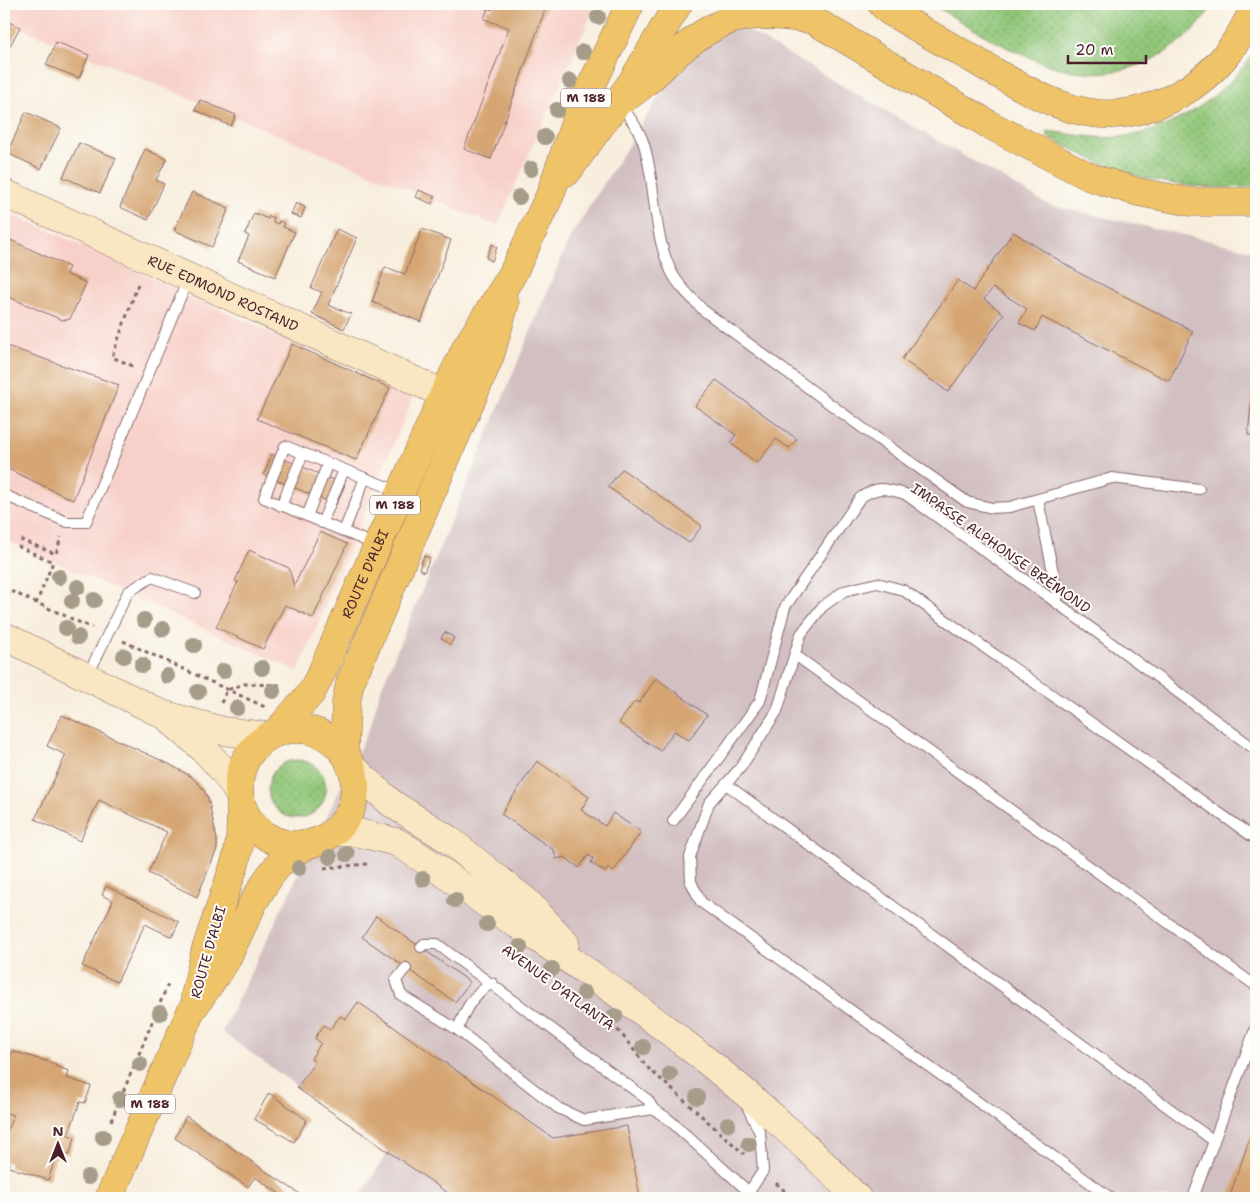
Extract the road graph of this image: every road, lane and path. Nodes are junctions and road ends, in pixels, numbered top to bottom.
1 (630, 4) edge
2 (678, 4) edge
3 (786, 4) edge
4 (1256, 4) edge
5 (878, 6) edge
6 (815, 21) junction
7 (618, 102) junction
8 (4, 192) edge
9 (550, 195) junction
10 (1256, 202) edge
11 (150, 259) junction
12 (512, 275) junction
13 (189, 277) junction
14 (128, 374) dead end
15 (444, 394) junction
16 (303, 454) junction
17 (328, 463) junction
18 (344, 470) junction
19 (364, 478) junction
20 (1199, 489) dead end
21 (4, 494) edge
22 (414, 497) junction
23 (1038, 500) junction
24 (281, 506) junction
25 (307, 516) junction
26 (67, 522) junction
27 (322, 523) junction
28 (344, 532) junction
29 (377, 546) junction
30 (56, 554) junction
31 (53, 562) junction
32 (195, 594) dead end
33 (1057, 603) junction
34 (36, 604) dead end
35 (4, 636) edge
36 (795, 655) junction
37 (87, 676) junction
38 (286, 685) dead end
39 (162, 714) junction
40 (272, 726) junction
41 (1256, 750) edge
42 (347, 759) junction
43 (726, 784) junction
44 (240, 800) junction
45 (673, 821) dead end
46 (333, 832) junction
47 (1256, 839) edge
48 (308, 844) junction
49 (369, 864) dead end
50 (320, 870) dead end
51 (421, 948) dead end
52 (406, 968) dead end
53 (592, 974) junction
54 (172, 976) dead end
55 (492, 983) junction
56 (1256, 986) edge
57 (191, 1011) junction
58 (606, 1020) dead end
59 (1256, 1027) edge
60 (458, 1030) junction
61 (738, 1087) junction
62 (653, 1109) junction
63 (108, 1128) dead end
64 (1214, 1141) junction
65 (763, 1170) junction
66 (83, 1189) dead end
67 (751, 1195) edge
68 (79, 1198) edge
69 (109, 1198) edge
70 (792, 1198) edge
71 (857, 1198) edge
72 (1111, 1198) edge
73 (1193, 1198) edge

1 - 9 main road, ROUTE D'ALBI / M 188
2 - 7 main road, ROUTE D'ALBI / M 188
3 - 6 main road
4 - 5 main road
6 - 7 main road
6 - 10 main road
7 - 9 main road, ROUTE D'ALBI / M 188
7 - 23 lane
8 - 11 main road, RUE EDMOND ROSTAND
9 - 12 main road, ROUTE D'ALBI / M 188
11 - 13 main road, RUE EDMOND ROSTAND
11 - 14 path
12 - 15 main road, ROUTE D'ALBI / M 188
12 - 22 main road, ROUTE D'ALBI / M 188
13 - 15 main road, RUE EDMOND ROSTAND
13 - 26 lane
15 - 22 main road, ROUTE D'ALBI / M 188
16 - 17 lane
16 - 24 lane
16 - 24 lane
17 - 18 lane
17 - 25 lane
18 - 19 lane
18 - 27 lane
19 - 22 lane
19 - 28 lane
20 - 23 lane
21 - 26 lane
22 - 29 main road, ROUTE D'ALBI / M 188
22 - 42 main road, ROUTE D'ALBI / M 188
23 - 33 lane
24 - 25 lane
25 - 27 lane
26 - 30 path
27 - 28 lane
28 - 29 lane
29 - 40 main road, ROUTE D'ALBI / M 188
30 - 31 path
30 - 31 path
31 - 34 path
32 - 37 lane
33 - 41 lane, IMPASSE ALPHONSE BRÉMOND
33 - 45 lane, IMPASSE ALPHONSE BRÉMOND
35 - 37 main road
36 - 43 lane
36 - 47 lane
36 - 56 lane
37 - 39 main road
38 - 40 path
39 - 40 main road
39 - 44 main road
40 - 42 main road
40 - 44 main road
42 - 46 main road
42 - 53 main road, AVENUE D'ATLANTA
43 - 64 lane
43 - 72 lane
44 - 48 main road
44 - 57 main road, ROUTE D'ALBI / M 188
46 - 48 main road
46 - 53 main road, AVENUE D'ATLANTA
48 - 57 main road, ROUTE D'ALBI / M 188
49 - 50 path
51 - 55 lane
52 - 60 lane
53 - 61 main road, AVENUE D'ATLANTA
54 - 63 path
55 - 60 lane
55 - 62 lane
57 - 69 main road, ROUTE D'ALBI / M 188
58 - 65 path, AVENUE D'ATLANTA
59 - 64 lane
60 - 62 lane
61 - 65 lane
61 - 71 main road, AVENUE D'ATLANTA
62 - 67 lane
64 - 73 lane
65 - 67 lane
65 - 70 path, AVENUE D'ATLANTA
66 - 68 path

